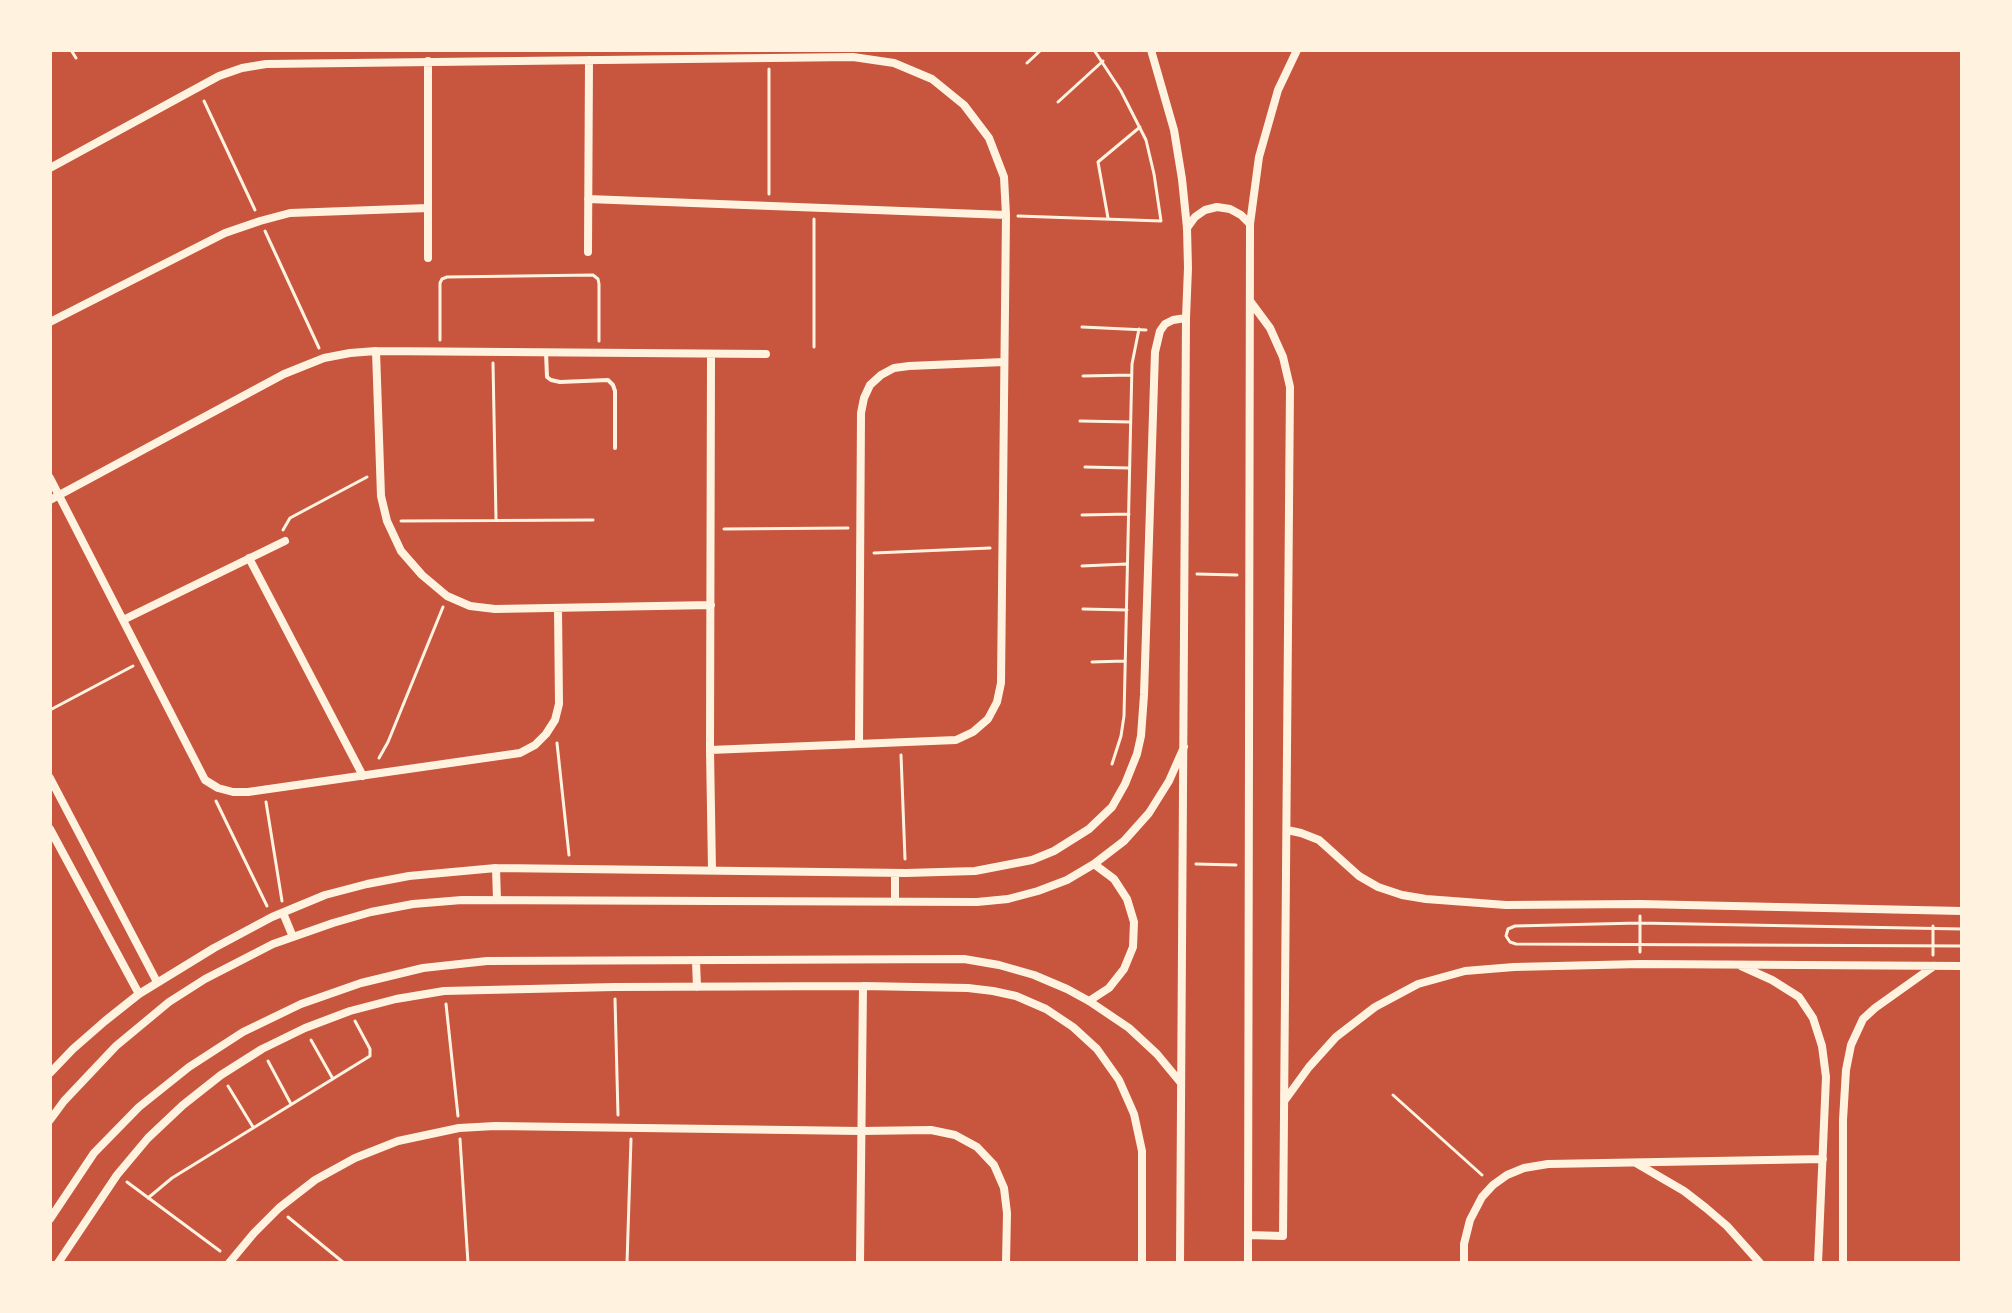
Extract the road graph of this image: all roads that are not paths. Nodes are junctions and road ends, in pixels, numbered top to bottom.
1 (1151, 50) edge
2 (1297, 50) edge
3 (589, 60) junction
4 (428, 61) junction
5 (50, 168) edge
6 (588, 199) junction
7 (428, 208) junction
8 (1006, 215) junction
9 (1250, 224) junction
10 (1187, 228) junction
11 (588, 252) dead end
12 (428, 258) dead end
13 (1250, 301) junction
14 (1186, 318) junction
15 (50, 322) edge
16 (376, 351) junction
17 (546, 352) junction
18 (711, 354) junction
19 (766, 354) dead end
20 (1004, 362) junction
21 (615, 448) dead end
22 (50, 478) edge
23 (54, 498) edge
24 (285, 541) road end
25 (249, 558) junction
26 (711, 605) junction
27 (558, 608) junction
28 (123, 620) junction
29 (859, 744) junction
30 (1184, 747) junction
31 (710, 750) junction
32 (363, 776) junction
33 (50, 778) edge
34 (1287, 830) junction
35 (51, 832) edge
36 (1094, 864) junction
37 (496, 868) junction
38 (712, 870) junction
39 (895, 873) junction
40 (497, 900) junction
41 (895, 901) junction
42 (1962, 911) edge
43 (283, 913) junction
44 (293, 937) junction
45 (696, 961) junction
46 (1736, 964) junction
47 (1934, 966) junction
48 (1962, 966) edge
49 (157, 982) junction
50 (863, 986) junction
51 (697, 987) junction
52 (139, 994) junction
53 (1089, 1001) junction
54 (50, 1073) edge
55 (1181, 1083) junction
56 (1285, 1101) junction
57 (50, 1120) edge
58 (861, 1131) junction
59 (1823, 1159) junction
60 (1635, 1163) junction
61 (50, 1219) edge
62 (1248, 1235) junction
63 (230, 1261) edge
64 (58, 1263) edge
65 (860, 1263) edge
66 (1006, 1263) edge
67 (1142, 1263) edge
68 (1180, 1263) edge
69 (1248, 1263) edge
70 (1464, 1263) edge
71 (1760, 1263) edge
72 (1818, 1263) edge
73 (1843, 1263) edge

1 - 10 street
2 - 9 street
3 - 4 street
3 - 6 street
3 - 8 street
4 - 5 street
4 - 7 street
6 - 8 street
6 - 11 street
7 - 12 street
7 - 15 street
8 - 20 street
9 - 10 street
9 - 13 street
10 - 14 street
13 - 34 street
13 - 62 street
14 - 30 street
14 - 39 street
16 - 17 street
16 - 23 street
16 - 27 street
17 - 18 street
17 - 21 lane
18 - 19 street
18 - 26 street
20 - 29 street
20 - 29 street
22 - 23 street
23 - 28 street
24 - 25 street
25 - 28 street
25 - 32 street
26 - 27 street
26 - 31 street
27 - 32 street
28 - 32 street
29 - 31 street
30 - 36 street
30 - 55 street
31 - 38 street
33 - 49 street
34 - 42 street
34 - 56 street
35 - 52 street
36 - 41 street
36 - 53 street
37 - 38 street
37 - 40 street
37 - 43 street
38 - 39 street
39 - 41 street
40 - 41 street
40 - 44 street
43 - 44 street
43 - 49 street
44 - 57 street
45 - 51 street
45 - 53 street
45 - 61 street
46 - 47 street
46 - 56 street
46 - 59 street
47 - 48 street
47 - 73 street
49 - 52 street
50 - 51 street
50 - 58 street
50 - 67 street
51 - 64 street
52 - 54 street
53 - 55 street
55 - 68 street
56 - 62 street
58 - 63 street
58 - 65 street
58 - 66 street
59 - 60 street
59 - 72 street
60 - 70 street
60 - 71 street
62 - 69 street

